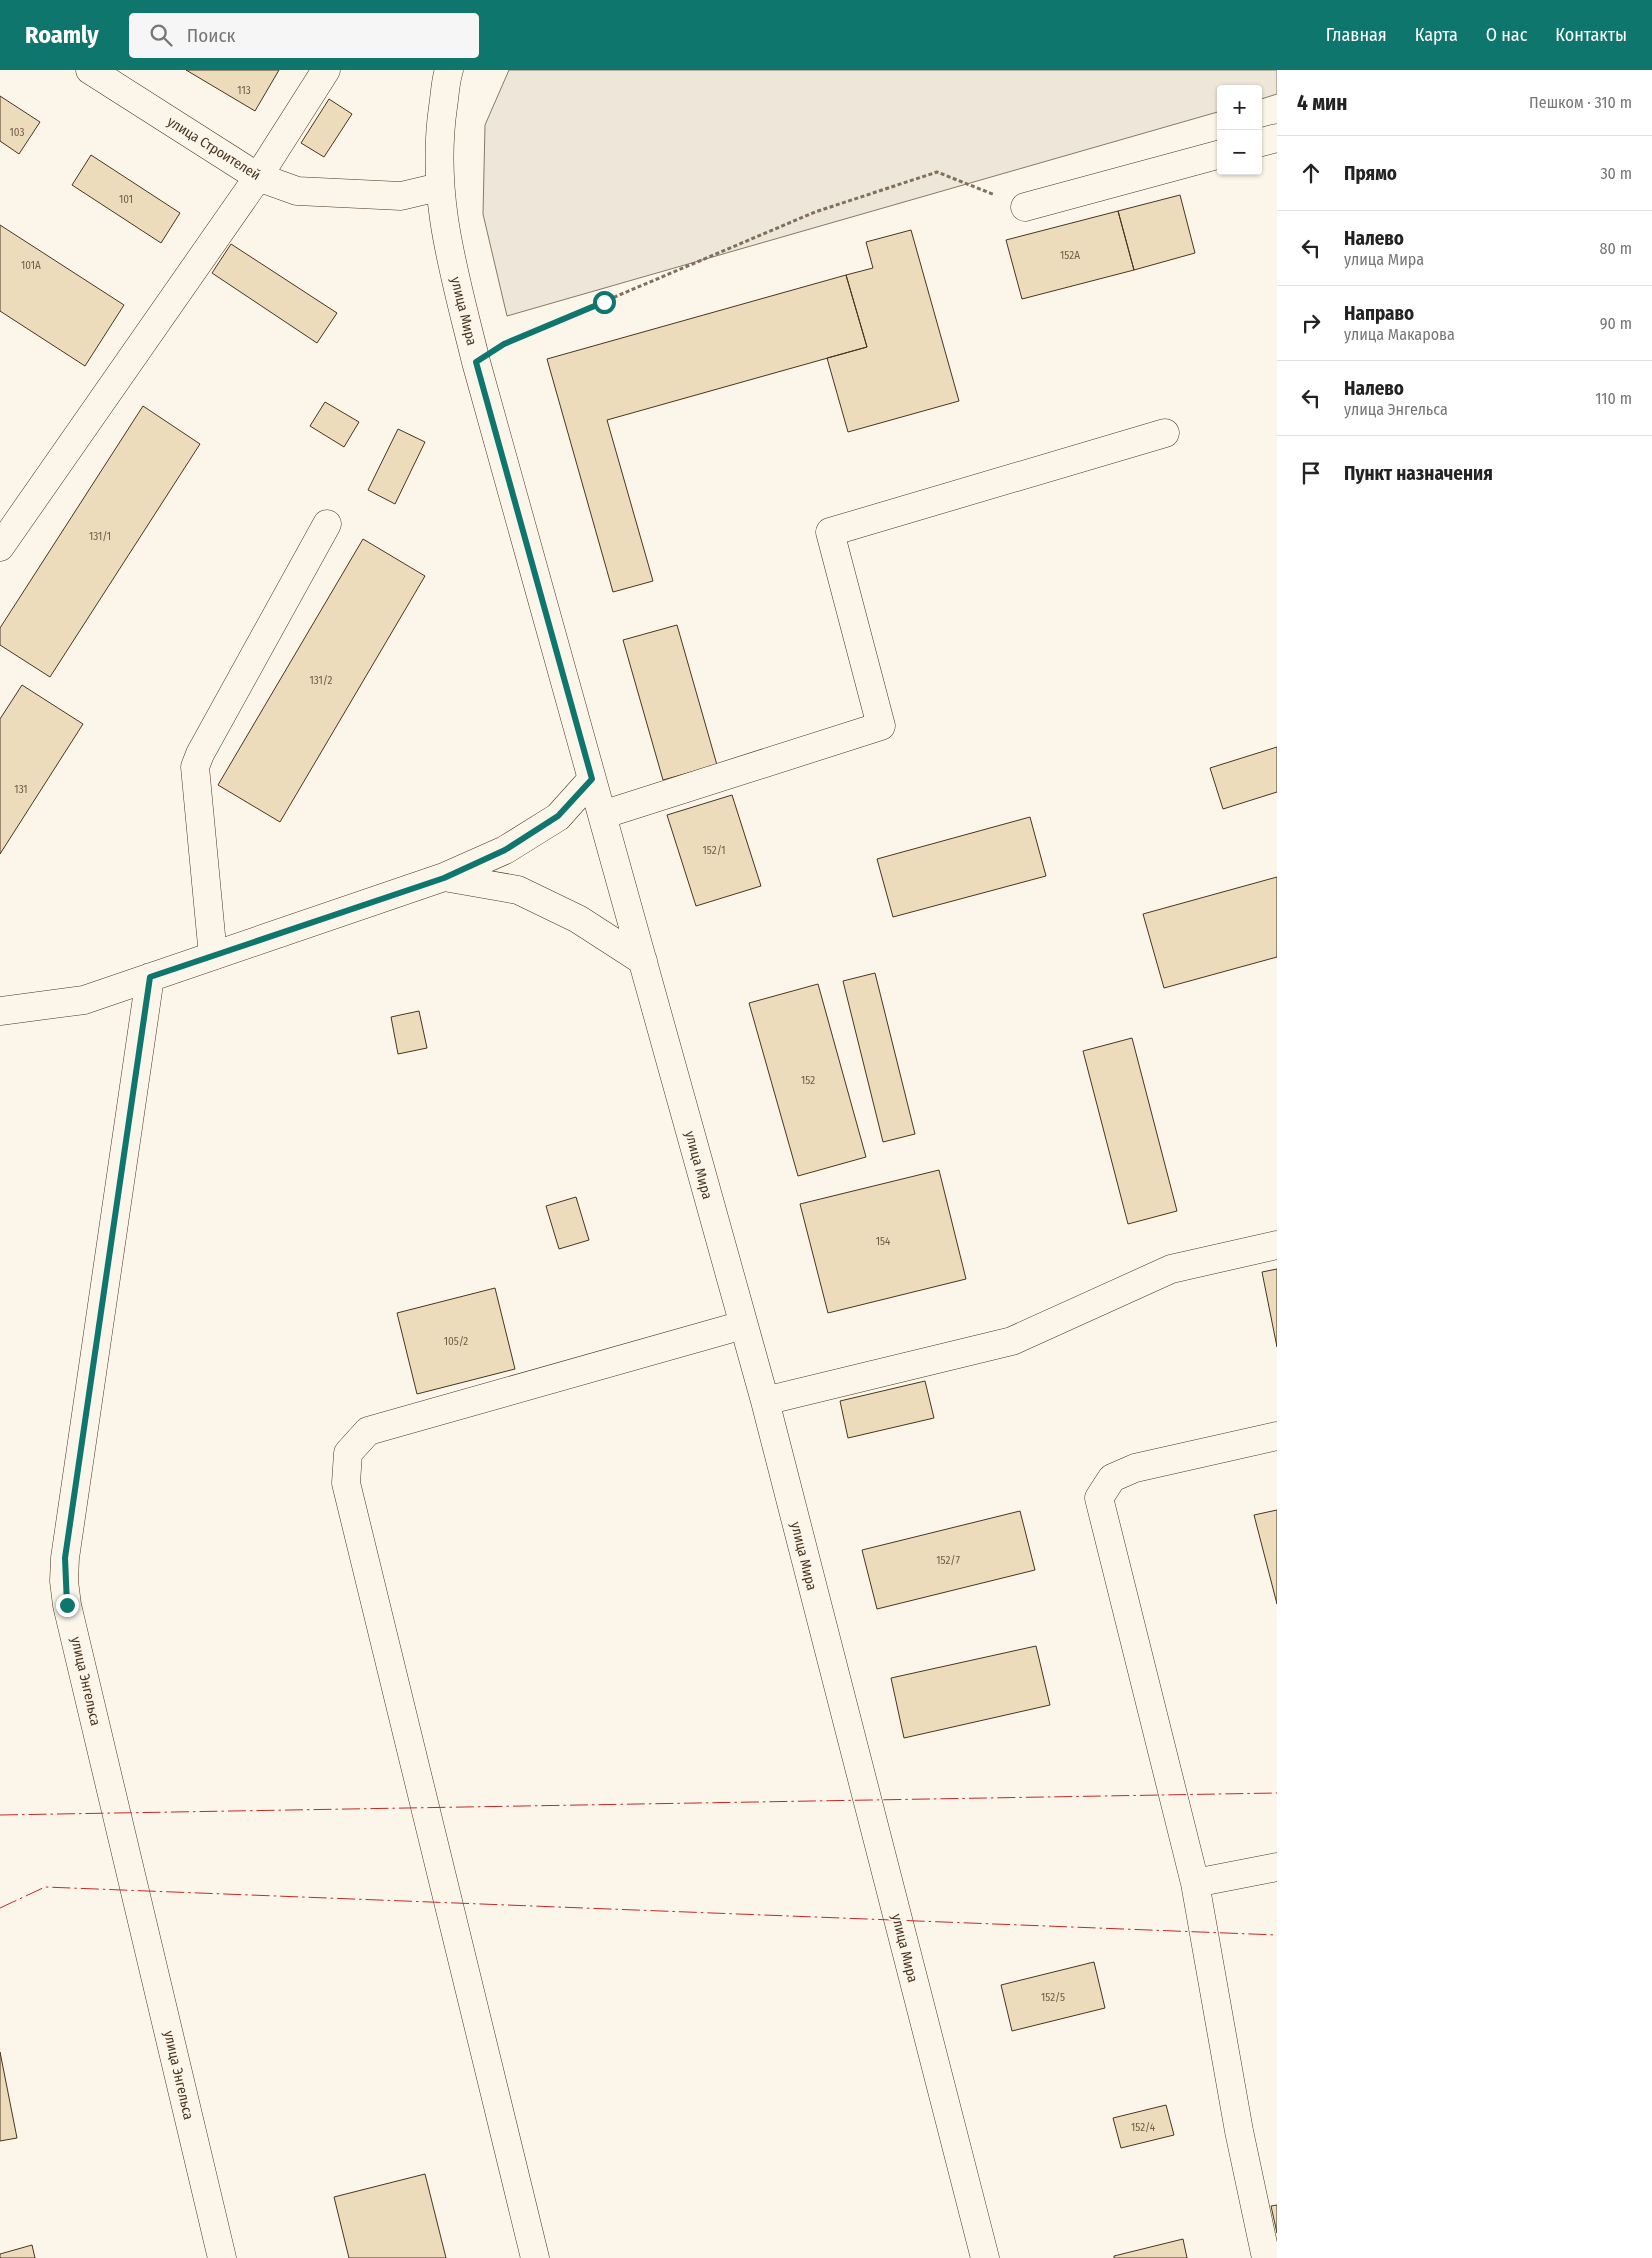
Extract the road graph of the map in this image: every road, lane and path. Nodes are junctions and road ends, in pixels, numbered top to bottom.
1 (90, 70) edge
2 (326, 70) edge
3 (449, 70) edge
4 (1277, 138) edge
5 (1262, 142) edge
6 (1217, 155) edge
7 (258, 177) junction
8 (439, 187) junction
9 (1025, 207) joint
10 (476, 362) junction
11 (1165, 433) dead end
12 (327, 524) dead end
13 (0, 547) edge
14 (592, 779) junction
15 (602, 815) junction
16 (444, 878) junction
17 (214, 956) junction
18 (642, 961) junction
19 (150, 977) junction
20 (0, 1011) edge
21 (1277, 1245) edge
22 (743, 1325) junction
23 (764, 1401) junction
24 (1277, 1436) edge
25 (1277, 1867) edge
26 (1195, 1882) junction
27 (222, 2258) edge
28 (535, 2258) edge
29 (985, 2258) edge
30 (1266, 2258) edge

1 - 7 street, улица Строителей
2 - 7 street
3 - 8 street, улица Мира
4 - 5 street
6 - 9 street
7 - 8 street, улица Строителей
7 - 13 street
8 - 10 street, улица Мира
9 - 10 path
10 - 14 street, улица Мира
11 - 15 street
12 - 17 street
14 - 15 street, улица Мира
14 - 16 street
15 - 18 street, улица Мира
16 - 17 street
16 - 18 street
17 - 19 street
18 - 22 street, улица Мира
19 - 20 street
19 - 27 street, улица Энгельса
21 - 23 street
22 - 23 street, улица Мира
22 - 28 street
23 - 29 street, улица Мира
24 - 26 street
25 - 26 street
26 - 30 street

